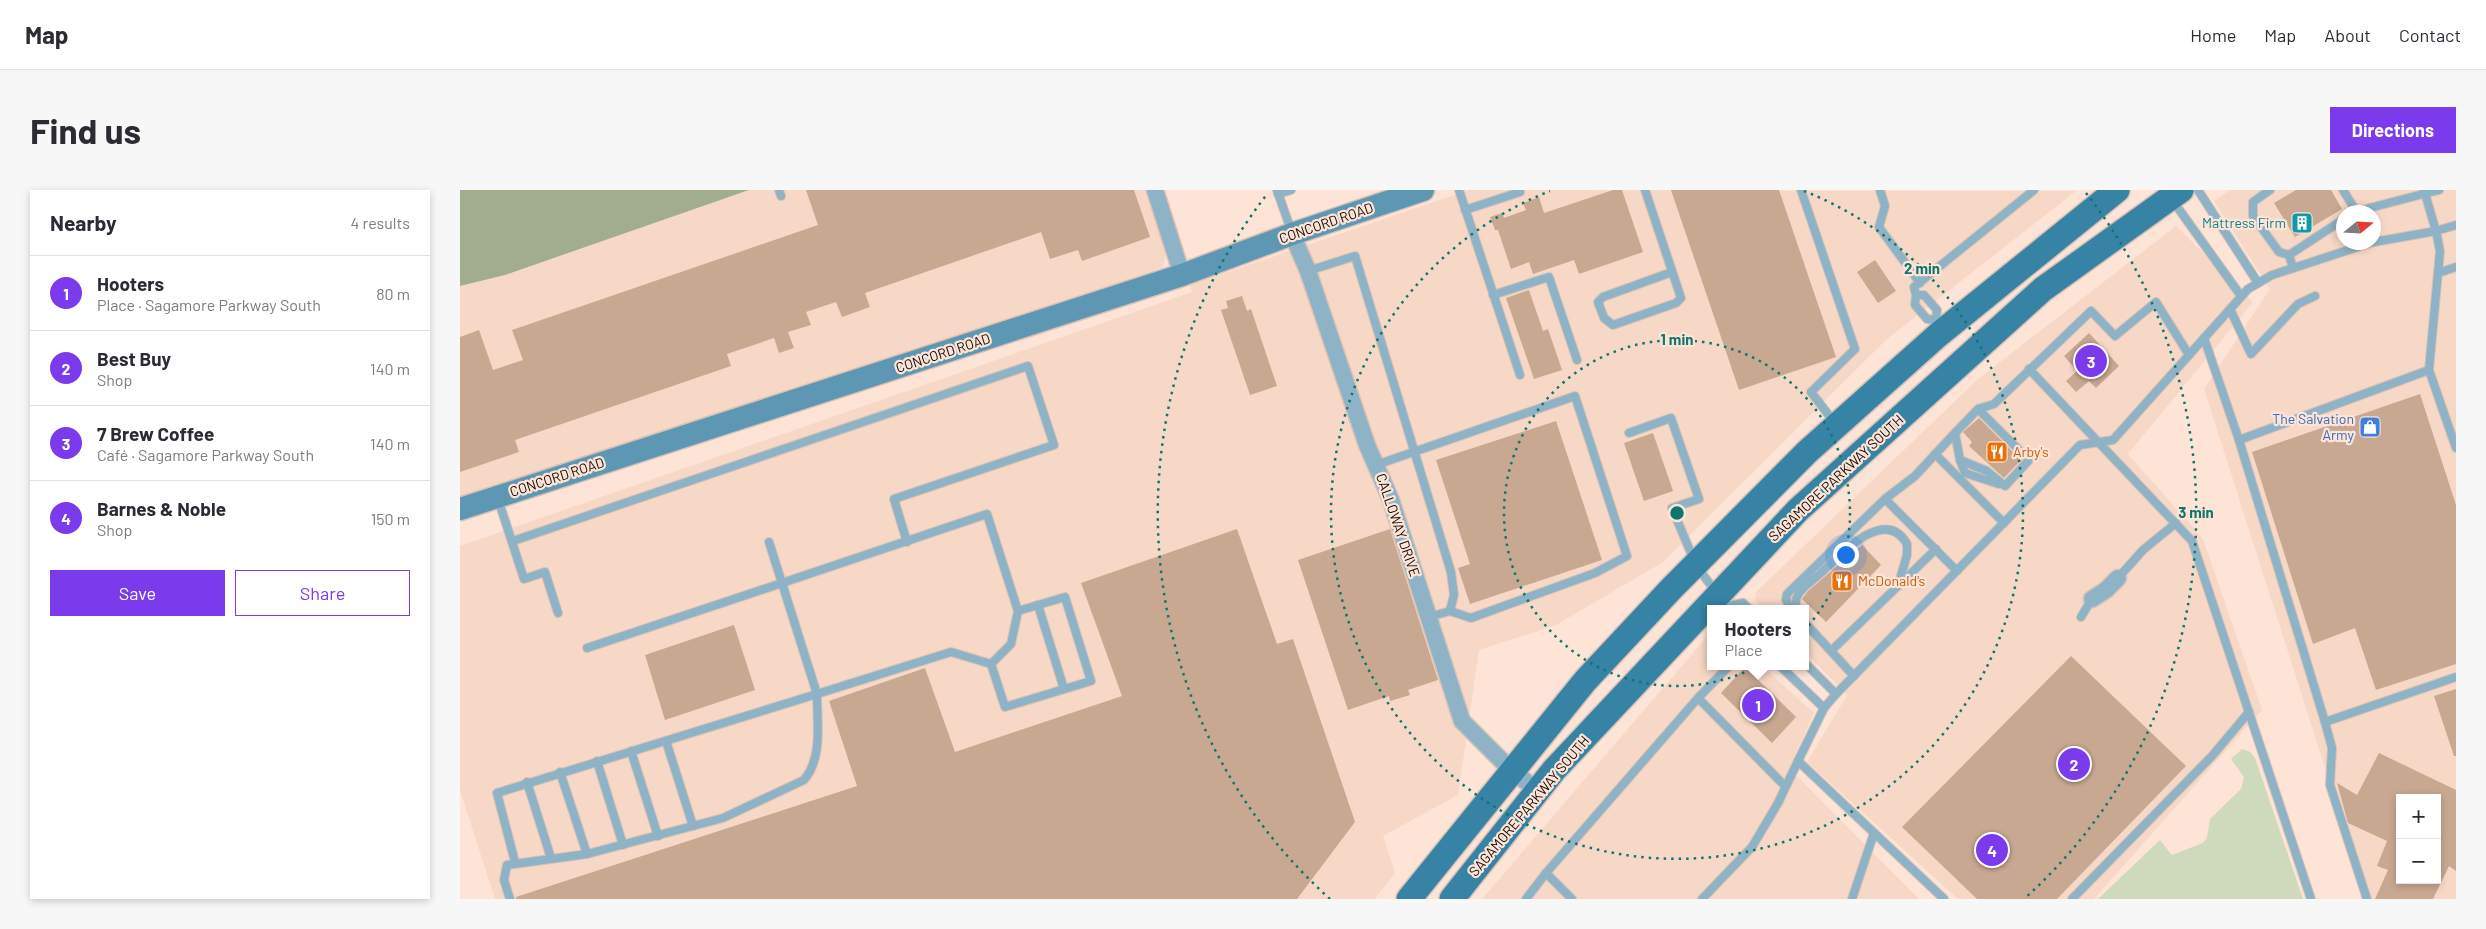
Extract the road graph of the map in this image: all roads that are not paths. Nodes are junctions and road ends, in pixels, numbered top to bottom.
1 (1155, 190) edge
2 (1291, 190) edge
3 (1459, 190) edge
4 (1645, 190) edge
5 (1801, 190) edge
6 (1880, 190) edge
7 (2034, 190) edge
8 (2098, 190) edge
9 (2117, 190) edge
10 (2198, 190) edge
11 (2270, 190) edge
12 (2343, 190) edge
13 (2439, 190) edge
14 (1417, 191) edge
15 (1277, 192) edge
16 (1520, 192) dead end
17 (2172, 192) edge
18 (2425, 192) edge
19 (2351, 205) edge
20 (2380, 205) edge
21 (1466, 210) junction
22 (2084, 217) junction
23 (2336, 224) edge
24 (2456, 225) edge
25 (2436, 231) junction
26 (1292, 234) junction
27 (2381, 241) edge
28 (2348, 250) edge
29 (2289, 255) junction
30 (2456, 267) edge
31 (2293, 268) junction
32 (1308, 271) junction
33 (1672, 272) junction
34 (2438, 273) junction
35 (1182, 275) junction
36 (1920, 283) junction
37 (2258, 283) junction
38 (1493, 295) junction
39 (1916, 295) junction
40 (2241, 296) junction
41 (2315, 296) dead end
42 (2230, 309) junction
43 (1940, 325) junction
44 (2204, 338) junction
45 (2189, 355) junction
46 (1577, 360) dead end
47 (2029, 369) junction
48 (2429, 370) junction
49 (1520, 375) dead end
50 (1978, 409) junction
51 (1836, 426) junction
52 (1629, 433) dead end
53 (1955, 433) junction
54 (2238, 440) junction
55 (2100, 442) junction
56 (2456, 448) edge
57 (1414, 450) junction
58 (1935, 454) junction
59 (1376, 465) junction
60 (497, 497) junction
61 (1885, 499) junction
62 (460, 509) edge
63 (2004, 523) junction
64 (2176, 523) junction
65 (512, 541) junction
66 (769, 542) dead end
67 (907, 542) junction
68 (1936, 549) junction
69 (1696, 565) junction
70 (1957, 571) junction
71 (2118, 578) joint
72 (782, 583) junction
73 (1898, 586) junction
74 (2092, 599) joint
75 (1725, 603) edge
76 (1038, 605) junction
77 (1745, 605) edge
78 (1789, 605) edge
79 (1797, 605) edge
80 (1018, 611) junction
81 (1450, 611) junction
82 (558, 613) dead end
83 (2080, 617) dead end
84 (1429, 618) junction
85 (1707, 621) edge
86 (1809, 627) edge
87 (587, 648) dead end
88 (1831, 651) junction
89 (991, 664) junction
90 (1809, 667) edge
91 (1725, 670) edge
92 (1784, 670) edge
93 (1854, 676) junction
94 (2456, 677) edge
95 (1064, 689) junction
96 (817, 694) junction
97 (1836, 694) junction
98 (1698, 698) junction
99 (1824, 708) junction
100 (2249, 712) junction
101 (2325, 722) junction
102 (666, 740) junction
103 (631, 751) junction
104 (597, 761) junction
105 (1798, 761) junction
106 (1511, 770) junction
107 (560, 772) junction
108 (527, 782) junction
109 (1786, 786) junction
110 (1538, 791) junction
111 (693, 826) junction
112 (1874, 833) junction
113 (658, 836) junction
114 (624, 845) junction
115 (587, 854) junction
116 (551, 858) junction
117 (515, 862) junction
118 (1546, 873) junction
119 (510, 899) edge
120 (1409, 899) edge
121 (1452, 899) edge
122 (1526, 899) edge
123 (1572, 899) edge
124 (1702, 899) edge
125 (1852, 899) edge
126 (1944, 899) edge
127 (2072, 899) edge
128 (2311, 899) edge
129 (2367, 899) edge

1 - 35 street
2 - 15 lane
3 - 21 lane
4 - 33 lane
5 - 51 lane
6 - 36 lane
7 - 36 lane
8 - 22 main road
9 - 22 main road
10 - 37 lane
11 - 29 lane
12 - 19 lane
13 - 18 lane
14 - 26 street, CONCORD ROAD
15 - 26 lane
16 - 21 lane
17 - 40 lane
17 - 75 main road, SAGAMORE PARKWAY SOUTH
18 - 20 lane
18 - 25 lane
21 - 38 lane
22 - 43 main road
23 - 29 lane
24 - 25 lane
25 - 27 lane
25 - 34 lane
26 - 32 street, CALLOWAY DRIVE
26 - 35 street, CONCORD ROAD
28 - 31 lane
29 - 31 lane
30 - 34 lane
31 - 37 lane
32 - 57 lane
32 - 59 street, CALLOWAY DRIVE
33 - 33 lane
34 - 48 lane
35 - 60 street, CONCORD ROAD
36 - 39 lane
37 - 40 lane
38 - 46 lane
38 - 49 lane
39 - 43 lane
39 - 43 lane
40 - 42 lane
41 - 42 lane
42 - 44 lane
43 - 51 main road
44 - 45 lane
44 - 54 lane
45 - 47 lane
45 - 55 lane
47 - 50 lane
47 - 55 lane
48 - 54 lane
48 - 56 lane
50 - 53 lane
50 - 53 lane
51 - 69 main road
52 - 69 lane
53 - 58 lane
54 - 101 lane
55 - 63 lane
55 - 64 lane
57 - 59 lane
57 - 81 lane
57 - 81 lane
58 - 61 lane
58 - 63 lane
59 - 84 street, CALLOWAY DRIVE
60 - 62 street, CONCORD ROAD
60 - 65 lane
61 - 68 lane
61 - 78 lane
63 - 70 lane
64 - 71 lane
64 - 100 lane
65 - 67 lane
65 - 82 lane
66 - 72 lane
67 - 72 lane
67 - 80 lane
68 - 70 lane
68 - 73 lane
69 - 75 lane
69 - 106 main road
70 - 93 lane
71 - 74 street
72 - 87 lane
72 - 96 lane
73 - 79 lane
73 - 88 lane
74 - 83 lane
75 - 77 lane
76 - 80 lane
76 - 95 lane
76 - 95 lane
80 - 89 lane
81 - 84 lane
84 - 106 street, CALLOWAY DRIVE
85 - 110 main road, SAGAMORE PARKWAY SOUTH
86 - 88 lane
88 - 93 lane
89 - 95 lane
89 - 96 lane
90 - 97 lane
91 - 98 lane
92 - 99 lane
93 - 97 lane
94 - 101 lane
96 - 102 lane
96 - 111 lane
97 - 99 lane
98 - 109 lane
98 - 118 lane
99 - 105 lane
100 - 127 lane
100 - 128 lane
101 - 129 lane
102 - 103 lane
102 - 111 lane
103 - 104 lane
103 - 113 lane
104 - 107 lane
104 - 114 lane
105 - 109 lane
105 - 112 lane
106 - 110 street, CALLOWAY DRIVE
106 - 120 main road
107 - 108 lane
107 - 115 lane
108 - 116 lane
108 - 117 lane
109 - 124 lane
110 - 121 main road, SAGAMORE PARKWAY SOUTH
111 - 113 lane
112 - 125 lane
112 - 126 lane
113 - 114 lane
114 - 115 lane
115 - 116 lane
116 - 117 lane
117 - 119 lane
118 - 122 lane
118 - 123 lane

